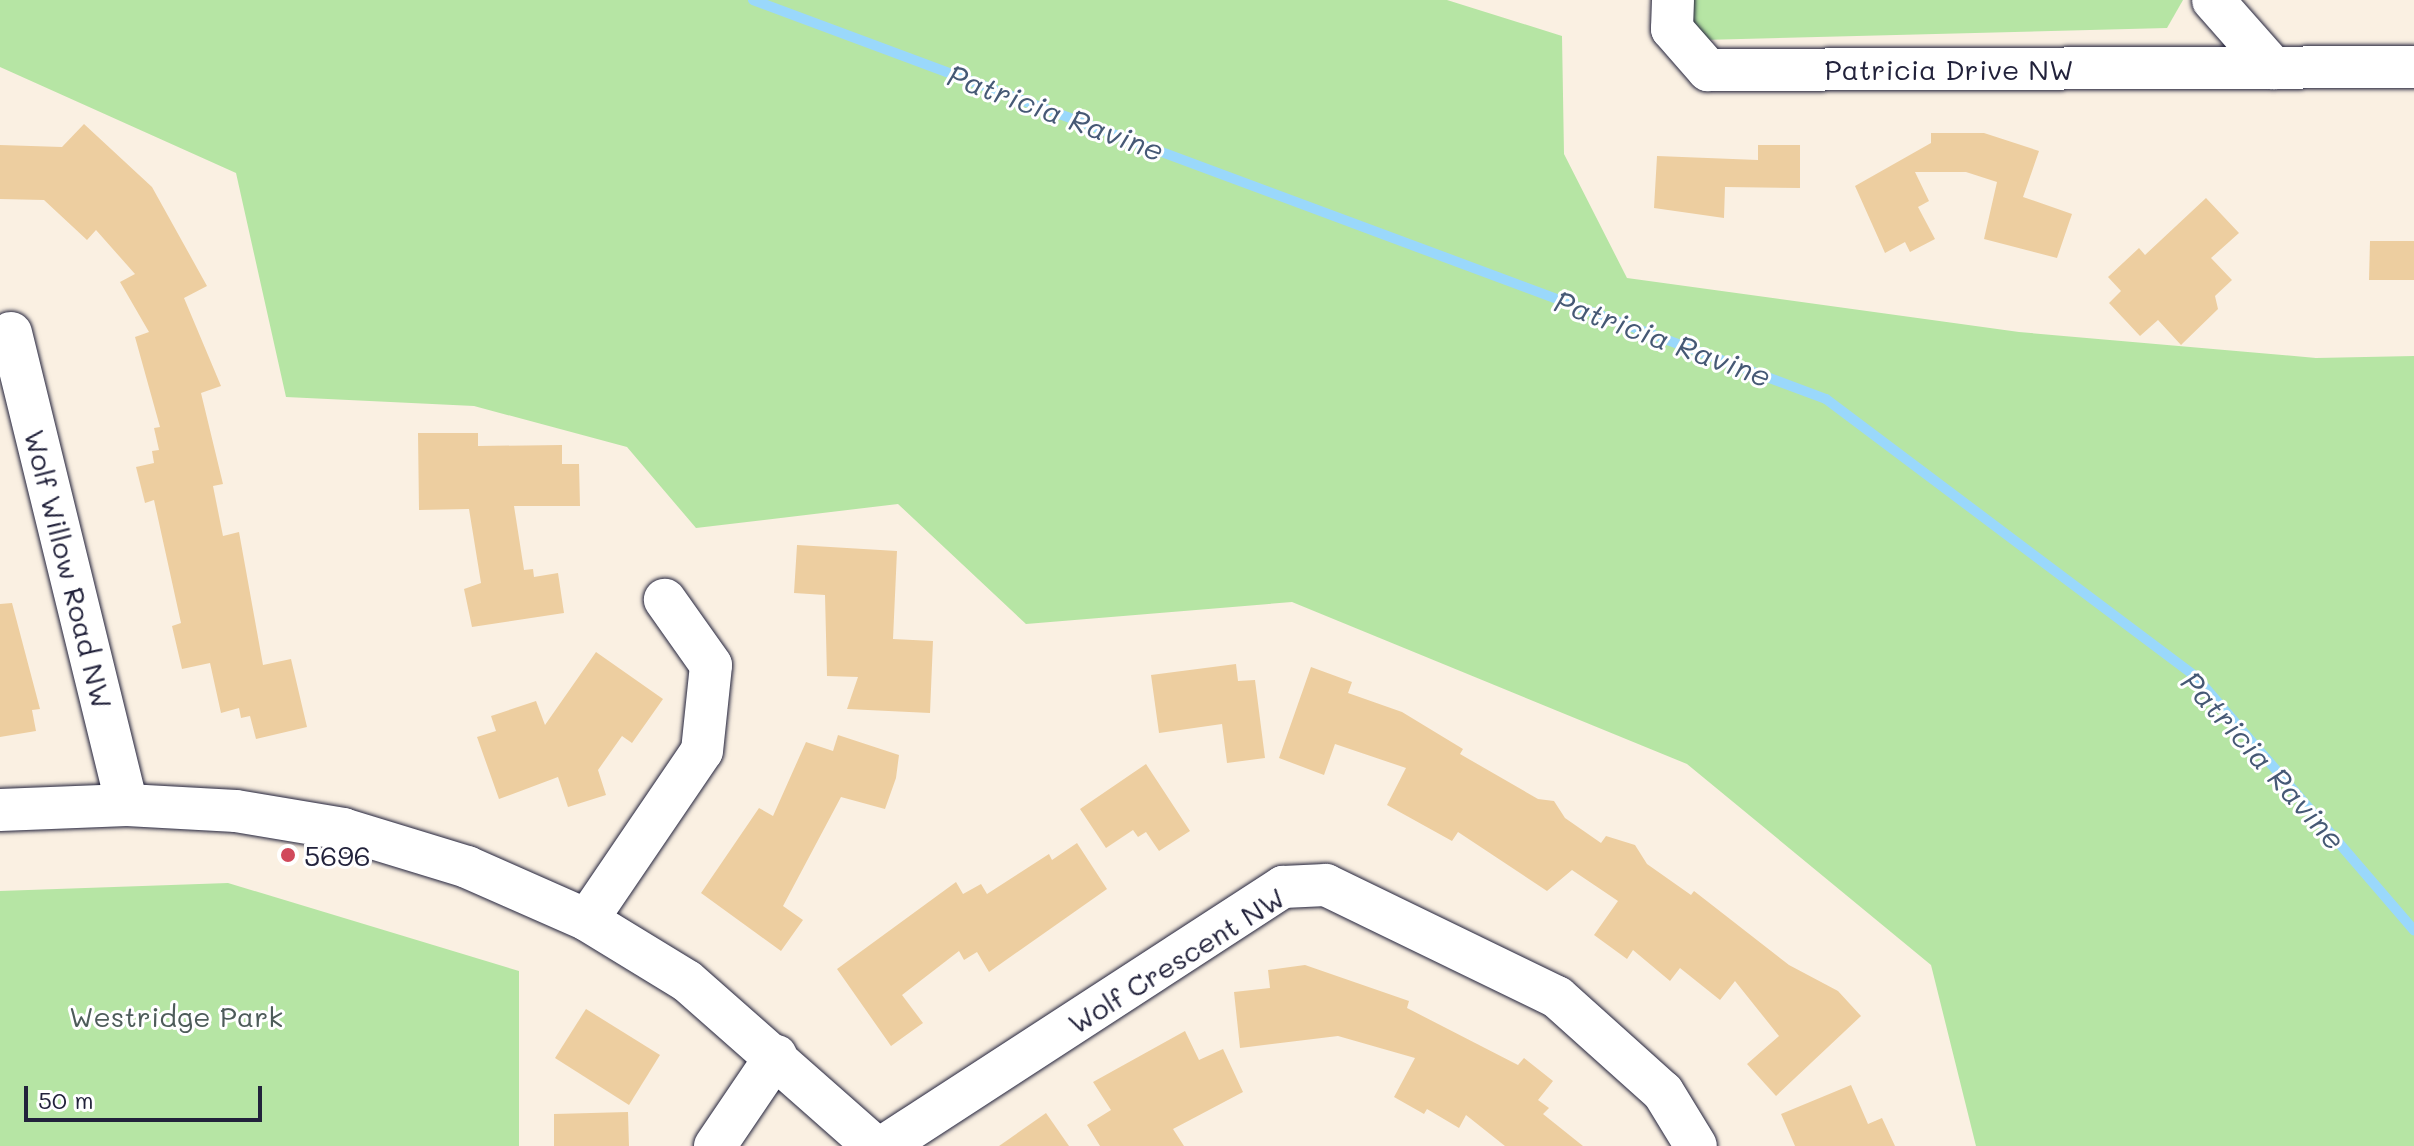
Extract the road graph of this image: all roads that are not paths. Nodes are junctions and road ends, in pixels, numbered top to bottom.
1 (1673, 0) edge
2 (2213, 0) edge
3 (2414, 67) edge
4 (2273, 68) junction
5 (11, 333) dead end
6 (665, 600) dead end
7 (127, 805) junction
8 (0, 810) edge
9 (587, 920) junction
10 (776, 1056) junction
11 (715, 1146) edge
12 (874, 1146) edge
13 (884, 1146) edge
14 (1696, 1146) edge

1 - 4 street, Patricia Drive NW
2 - 4 street
3 - 4 street, Patricia Drive NW
5 - 7 street, Wolf Willow Road NW
6 - 9 street
7 - 8 street
7 - 9 street
9 - 10 street
10 - 11 street
10 - 12 street
13 - 14 street, Wolf Crescent NW

